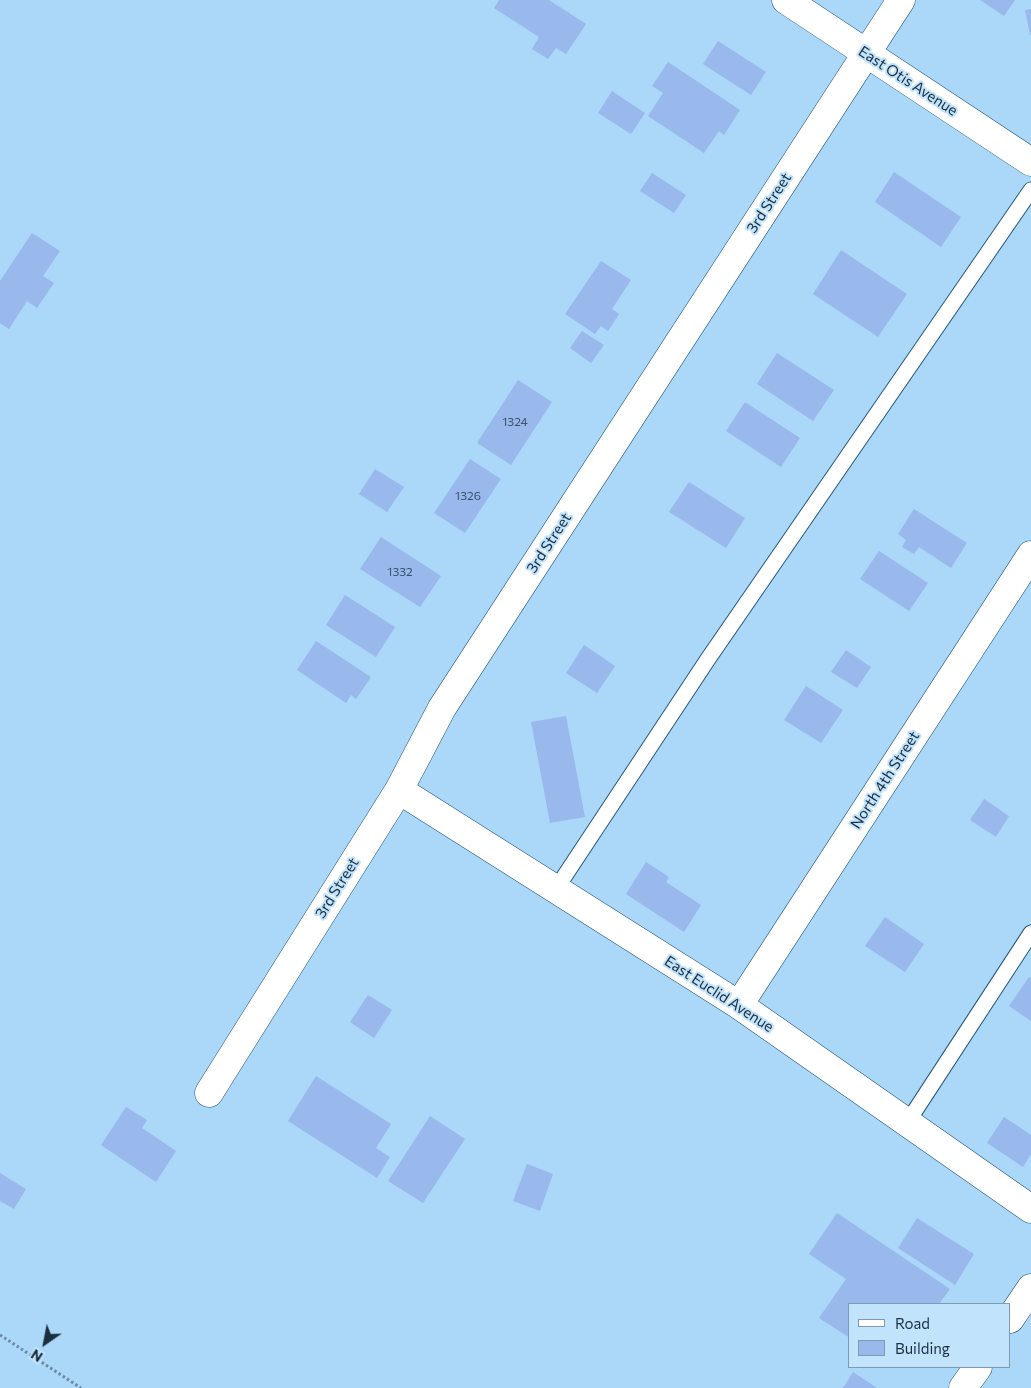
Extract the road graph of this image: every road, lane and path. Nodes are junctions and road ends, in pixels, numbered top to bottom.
1 (786, 0) edge
2 (902, 0) edge
3 (866, 53) junction
4 (1031, 162) edge
5 (1031, 190) edge
6 (1031, 555) edge
7 (399, 790) junction
8 (556, 889) junction
9 (1031, 933) edge
10 (739, 1006) junction
11 (209, 1093) dead end
12 (908, 1123) junction
13 (1031, 1209) edge
14 (1031, 1288) edge
15 (1011, 1318) edge
16 (0, 1335) edge
17 (977, 1368) edge
18 (81, 1388) edge
19 (963, 1388) edge

1 - 3 street, East Otis Avenue
2 - 3 street, 3rd Street
3 - 4 street, East Otis Avenue
3 - 7 street, 3rd Street
5 - 8 lane
6 - 10 street, North 4th Street
7 - 8 street, East Euclid Avenue
7 - 11 street, 3rd Street
8 - 10 street, East Euclid Avenue
9 - 12 lane
10 - 12 street, East Euclid Avenue
12 - 13 street, East Euclid Avenue
14 - 15 street
16 - 18 path
17 - 19 street

